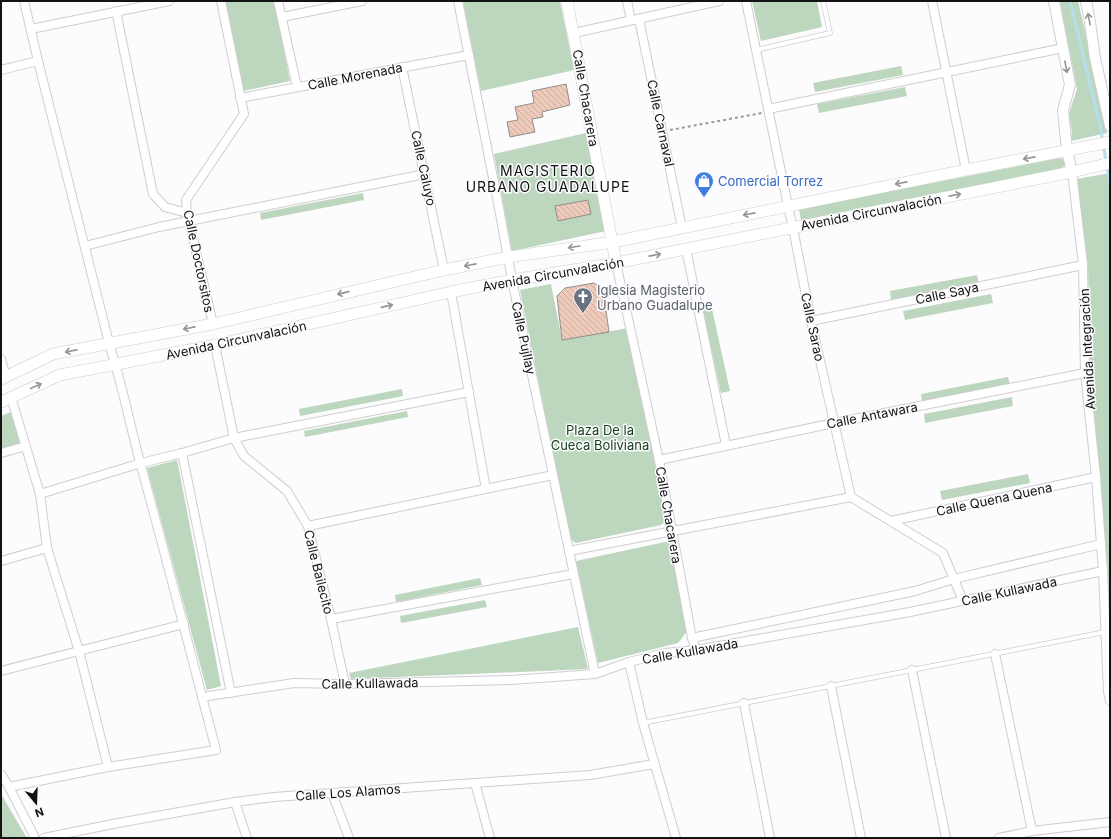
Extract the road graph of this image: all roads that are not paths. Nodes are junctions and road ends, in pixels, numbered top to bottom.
1 (24, 1) edge
2 (169, 1) edge
3 (221, 1) edge
4 (278, 1) edge
5 (362, 1) edge
6 (458, 1) edge
7 (567, 1) edge
8 (627, 1) edge
9 (719, 1) edge
10 (746, 1) edge
11 (823, 1) edge
12 (932, 1) edge
13 (1054, 1) edge
14 (1086, 1) edge
15 (116, 11) junction
16 (282, 17) junction
17 (639, 18) junction
18 (631, 20) junction
19 (31, 30) junction
20 (574, 33) junction
21 (1063, 48) junction
22 (756, 50) junction
23 (469, 55) junction
24 (38, 61) junction
25 (402, 67) junction
26 (1, 70) edge
27 (946, 72) junction
28 (296, 87) junction
29 (240, 98) junction
30 (768, 110) junction
31 (1110, 126) edge
32 (1104, 143) edge
33 (1067, 150) junction
34 (1106, 164) edge
35 (966, 170) junction
36 (1072, 172) junction
37 (425, 174) junction
38 (788, 206) junction
39 (187, 213) junction
40 (189, 221) junction
41 (682, 228) junction
42 (793, 228) junction
43 (613, 242) junction
44 (85, 246) junction
45 (686, 249) junction
46 (508, 257) junction
47 (616, 263) junction
48 (1084, 265) junction
49 (444, 270) junction
50 (512, 280) junction
51 (451, 292) junction
52 (811, 321) junction
53 (213, 324) junction
54 (109, 343) junction
55 (216, 345) junction
56 (1, 359) edge
57 (116, 365) junction
58 (1085, 373) junction
59 (3, 378) edge
60 (469, 392) junction
61 (11, 397) junction
62 (1, 402) edge
63 (834, 423) junction
64 (234, 438) junction
65 (726, 445) junction
66 (26, 446) junction
67 (1, 453) edge
68 (182, 453) junction
69 (659, 460) junction
70 (141, 463) junction
71 (553, 475) junction
72 (1096, 477) junction
73 (486, 489) junction
74 (40, 494) junction
75 (851, 497) junction
76 (891, 521) junction
77 (308, 526) junction
78 (672, 531) junction
79 (1101, 544) junction
80 (47, 548) junction
81 (569, 551) junction
82 (1, 561) edge
83 (1104, 571) junction
84 (573, 574) junction
85 (954, 579) junction
86 (963, 601) junction
87 (331, 619) junction
88 (184, 624) junction
89 (1107, 631) junction
90 (692, 638) junction
91 (696, 650) junction
92 (79, 651) junction
93 (995, 654) junction
94 (629, 662) junction
95 (912, 670) junction
96 (1, 671) edge
97 (595, 674) junction
98 (345, 684) junction
99 (831, 686) junction
100 (231, 693) junction
101 (202, 697) junction
102 (1110, 701) edge
103 (744, 703) junction
104 (642, 723) junction
105 (654, 764) junction
106 (108, 767) junction
107 (1, 774) edge
108 (475, 783) junction
109 (9, 787) junction
110 (332, 793) junction
111 (235, 802) junction
112 (1110, 822) edge
113 (1032, 831) junction
114 (35, 838) edge
115 (44, 838) edge
116 (247, 838) edge
117 (349, 838) edge
118 (490, 838) edge
119 (676, 838) edge
120 (770, 838) edge
121 (861, 838) edge
122 (946, 838) edge
123 (999, 838) edge

1 - 19 street
2 - 15 street
3 - 29 street, Calle Doctorsitos
4 - 16 street
5 - 16 street
6 - 23 street, Calle Pujllay
7 - 20 main road, Calle Chacarera
8 - 18 street
9 - 17 street
10 - 22 street, Calle Sarao
11 - 22 lane
12 - 27 street
13 - 21 street, Avenida Integración
31 -> 14 street
15 - 19 street
15 - 39 street
16 - 28 street
17 - 18 street
17 - 41 street, Calle Carnaval
18 - 20 street
19 - 24 street
20 - 43 main road, Calle Chacarera
21 - 27 street
21 -> 33 street, Avenida Integración
22 - 30 street, Calle Sarao
23 - 25 street, Calle Morenada
23 - 46 street, Calle Pujllay
24 - 26 street
24 - 44 street
25 - 28 street, Calle Morenada
25 - 37 street, Calle Caluyo
27 - 30 street
27 - 35 street
28 - 29 street, Calle Morenada
29 - 39 street, Calle Doctorsitos
30 - 38 street, Calle Sarao
32 - 33 main road, Avenida Circunvalación
33 -> 35 main road, Avenida Circunvalación
33 - 36 street, Avenida Integración
34 - 36 main road, Avenida Circunvalación
35 -> 38 main road, Avenida Circunvalación
42 -> 36 main road, Avenida Circunvalación
36 - 48 street, Avenida Integración
37 - 40 street
37 - 49 street, Calle Caluyo
38 -> 41 main road, Avenida Circunvalación
38 - 42 street, Calle Sarao
39 - 40 street, Calle Doctorsitos
40 - 44 street
40 - 53 street, Calle Doctorsitos
41 - 43 main road, Avenida Circunvalación
42 - 45 main road, Avenida Circunvalación
42 - 52 street, Calle Sarao
43 -> 46 main road, Avenida Circunvalación
43 - 47 main road, Calle Chacarera
44 - 54 street
47 -> 45 main road, Avenida Circunvalación
45 - 65 street
46 -> 49 main road, Avenida Circunvalación
46 - 50 street, Calle Pujllay
47 - 50 main road, Avenida Circunvalación
47 - 69 street, Calle Chacarera
48 - 52 street, Calle Saya
48 - 58 street, Avenida Integración
49 -> 53 main road, Avenida Circunvalación
50 - 51 main road, Avenida Circunvalación
50 - 71 street, Calle Pujllay
55 -> 51 main road, Avenida Circunvalación
51 - 60 street
52 - 63 street, Calle Sarao
53 -> 54 main road, Avenida Circunvalación
54 - 57 street
54 -> 59 main road, Avenida Circunvalación
55 - 57 main road, Avenida Circunvalación
55 - 64 street, Calle Bailecito
56 - 59 street
61 -> 57 main road, Avenida Circunvalación
57 - 70 street
58 - 63 street, Calle Antawara
58 - 72 street, Avenida Integración
60 - 64 street
60 - 73 street
61 - 62 main road, Avenida Circunvalación
61 - 66 street
63 - 65 street, Calle Antawara
63 - 75 street, Calle Sarao
64 - 68 street
64 - 77 street, Calle Bailecito
65 - 69 street, Calle Antawara
66 - 67 street
66 - 74 street
68 - 70 street
68 - 100 street
69 - 78 street, Calle Chacarera
70 - 74 street
70 - 88 street
71 - 73 street
71 - 81 street, Calle Pujllay
72 - 76 street, Calle Quena Quena
72 - 79 street, Avenida Integración
73 - 77 street
74 - 80 street
75 - 76 street
75 - 78 street
76 - 85 street
77 - 87 street, Calle Bailecito
78 - 81 street
78 - 90 street, Calle Chacarera
79 - 83 street, Avenida Integración
79 - 85 street
80 - 82 street
80 - 92 street
81 - 84 street, Calle Pujllay
83 - 86 street, Calle Kullawada
83 - 89 street, Avenida Integración
84 - 87 street
84 - 97 street, Calle Pujllay
85 - 86 street
85 - 90 street
86 - 91 street, Calle Kullawada
87 - 98 street, Calle Bailecito
88 - 92 street
88 - 101 street
89 - 93 lane
89 - 102 street, Avenida Integración
90 - 91 street, Calle Chacarera
91 - 94 street, Calle Kullawada
92 - 96 street
92 - 106 street
93 - 95 lane
93 - 113 street
94 - 97 street, Calle Kullawada
94 - 104 street
95 - 99 lane
95 - 122 street
97 - 98 street, Calle Kullawada
98 - 100 street, Calle Kullawada
99 - 103 lane
99 - 121 street
100 - 101 street, Calle Kullawada
101 - 106 street
103 - 104 lane
103 - 120 street
104 - 105 street
105 - 108 street, Calle Los Alamos
105 - 119 street
106 - 109 street
107 - 109 street
108 - 110 street, Calle Los Alamos
108 - 118 street
109 - 114 street
110 - 111 street, Calle Los Alamos
110 - 117 street
111 - 115 street, Calle Los Alamos
111 - 116 street
112 - 113 street
113 - 123 street

